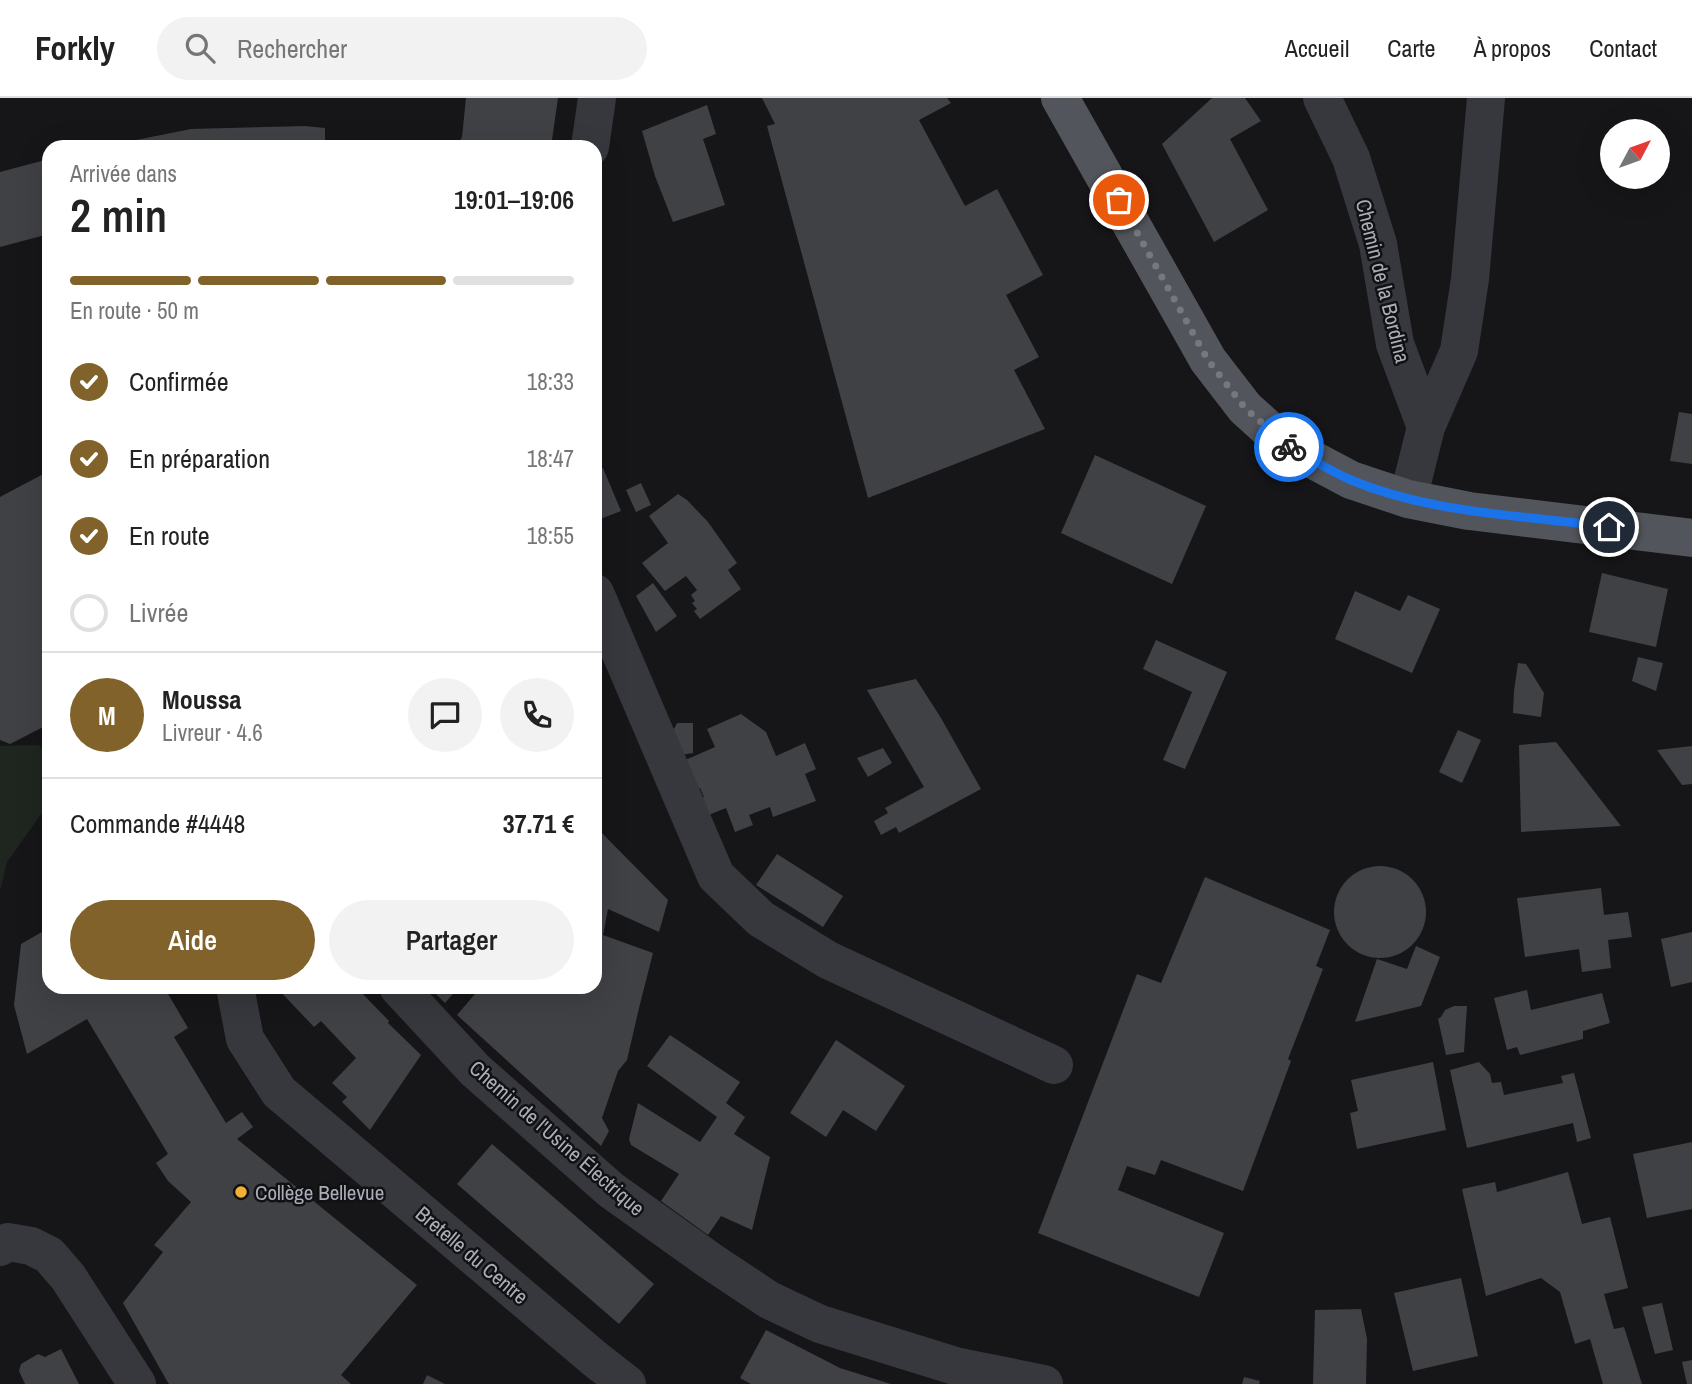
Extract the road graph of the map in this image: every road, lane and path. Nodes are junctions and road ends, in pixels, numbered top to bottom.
1 (597, 98) edge
2 (1060, 98) edge
3 (1322, 98) edge
4 (1486, 98) edge
5 (591, 140) edge
6 (1426, 427) junction
7 (1408, 499) junction
8 (1692, 538) edge
9 (602, 609) edge
10 (236, 994) edge
11 (404, 994) edge
12 (1054, 1065) dead end
13 (0, 1247) edge
14 (137, 1384) edge
15 (627, 1384) edge
16 (1044, 1384) edge

1 - 5 street
2 - 7 main road
3 - 6 street, Chemin de la Bordina
4 - 6 street
6 - 7 street
7 - 8 main road
9 - 12 street
10 - 15 street, Bretelle du Centre
11 - 16 street, Chemin de l'Usine Électrique
13 - 14 street

